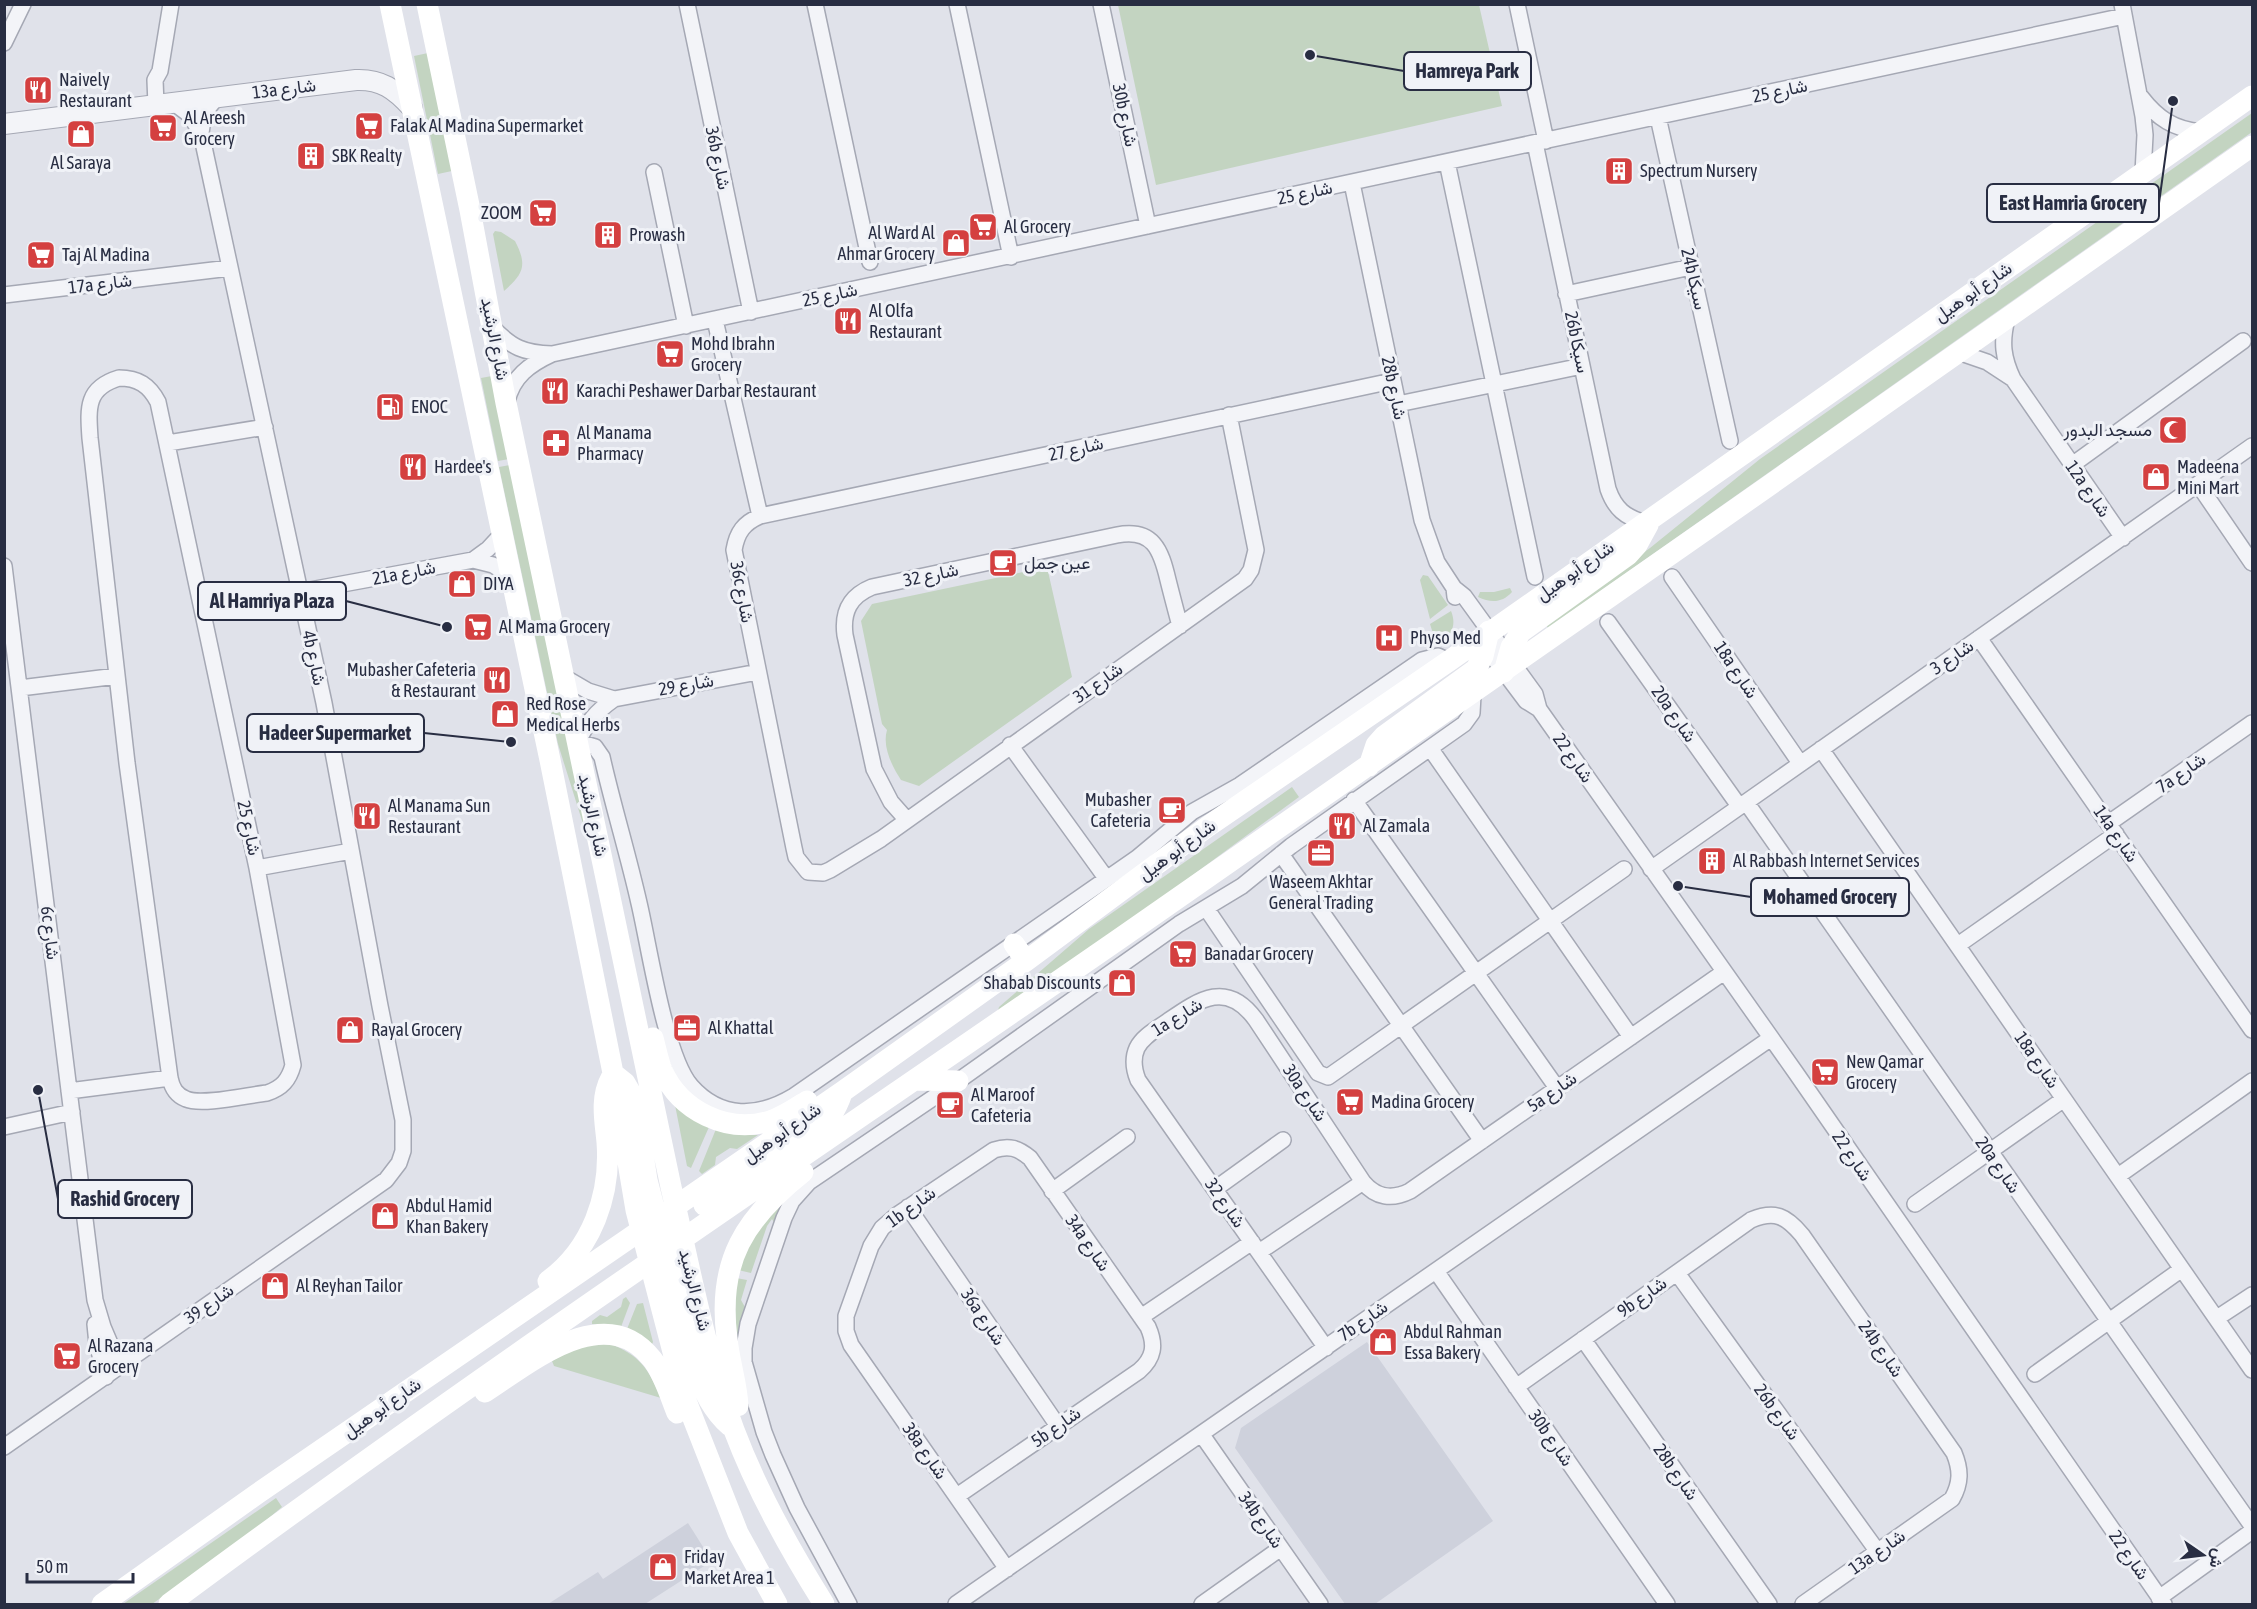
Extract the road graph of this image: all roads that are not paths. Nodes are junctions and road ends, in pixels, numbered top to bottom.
1 (23, 4) edge
2 (171, 4) edge
3 (390, 4) edge
4 (427, 4) edge
5 (687, 4) edge
6 (814, 4) edge
7 (957, 4) edge
8 (1101, 4) edge
9 (1517, 4) edge
10 (2123, 10) edge
11 (4, 43) edge
12 (2253, 96) edge
13 (217, 97) junction
14 (2141, 97) junction
15 (165, 104) junction
16 (412, 108) junction
17 (1658, 117) junction
18 (4, 124) edge
19 (2201, 132) junction
20 (201, 133) junction
21 (1540, 142) junction
22 (2253, 146) edge
23 (1447, 162) junction
24 (654, 172) dead end
25 (2143, 173) junction
26 (1352, 183) junction
27 (1148, 226) junction
28 (1011, 257) junction
29 (870, 262) dead end
30 (1691, 267) junction
31 (231, 268) junction
32 (1566, 294) junction
33 (4, 295) edge
34 (751, 312) junction
35 (2007, 319) junction
36 (715, 320) junction
37 (686, 326) junction
38 (492, 327) junction
39 (2243, 341) dead end
40 (1958, 352) junction
41 (552, 354) junction
42 (1582, 366) junction
43 (2013, 379) junction
44 (1392, 381) junction
45 (1494, 384) junction
46 (507, 403) junction
47 (1398, 404) junction
48 (1229, 415) junction
49 (265, 427) junction
50 (1730, 441) dead end
51 (168, 443) junction
52 (2253, 446) edge
53 (2072, 465) junction
54 (2198, 484) junction
55 (760, 516) junction
56 (1648, 521) junction
57 (501, 535) junction
58 (2123, 538) junction
59 (473, 560) junction
60 (2253, 562) edge
61 (5, 573) edge
62 (510, 576) junction
63 (1535, 577) dead end
64 (1672, 577) dead end
65 (299, 592) junction
66 (1608, 622) dead end
67 (1180, 626) junction
68 (1979, 638) junction
69 (1481, 643) junction
70 (1449, 661) junction
71 (1508, 664) junction
72 (758, 672) junction
73 (117, 676) junction
74 (564, 677) junction
75 (20, 688) junction
76 (1473, 695) junction
77 (614, 699) junction
78 (2253, 723) edge
79 (578, 742) junction
80 (1010, 745) junction
81 (1430, 748) junction
82 (1821, 749) junction
83 (1800, 763) junction
84 (1369, 766) junction
85 (1354, 800) junction
86 (1743, 804) junction
87 (906, 819) junction
88 (2112, 829) junction
89 (351, 851) junction
90 (1281, 854) junction
91 (257, 868) junction
92 (1624, 869) dead end
93 (1651, 869) junction
94 (808, 872) joint
95 (1106, 878) junction
96 (1206, 908) junction
97 (1550, 921) junction
98 (1014, 944) junction
99 (1958, 945) junction
100 (1026, 962) junction
101 (1724, 972) junction
102 (1476, 973) junction
103 (1229, 999) joint
104 (634, 1007) junction
105 (1402, 1026) junction
106 (2253, 1030) edge
107 (1631, 1037) junction
108 (1771, 1038) junction
109 (1135, 1054) joint
110 (613, 1073) junction
111 (170, 1078) junction
112 (915, 1080) junction
113 (958, 1081) junction
114 (2253, 1081) edge
115 (1557, 1088) junction
116 (69, 1091) junction
117 (842, 1092) junction
118 (2064, 1099) junction
119 (72, 1118) junction
120 (4, 1127) edge
121 (831, 1137) junction
122 (1127, 1137) dead end
123 (1284, 1140) dead end
124 (1482, 1141) junction
125 (1003, 1147) joint
126 (403, 1151) joint
127 (1989, 1152) junction
128 (2118, 1176) junction
129 (1363, 1182) junction
130 (1215, 1189) junction
131 (1052, 1191) junction
132 (1376, 1193) joint
133 (1915, 1204) dead end
134 (908, 1207) junction
135 (1772, 1214) joint
136 (679, 1222) junction
137 (653, 1240) junction
138 (1256, 1247) junction
139 (2182, 1269) junction
140 (1436, 1271) junction
141 (1677, 1273) junction
142 (2253, 1295) edge
143 (95, 1300) junction
144 (1141, 1317) junction
145 (2217, 1318) junction
146 (2108, 1321) junction
147 (846, 1331) joint
148 (488, 1335) junction
149 (1583, 1339) junction
150 (1326, 1348) junction
151 (1152, 1355) joint
152 (120, 1367) junction
153 (2253, 1370) edge
154 (2035, 1374) dead end
155 (106, 1377) junction
156 (1516, 1387) junction
157 (427, 1417) junction
158 (1058, 1426) junction
159 (734, 1431) junction
160 (1202, 1435) junction
161 (701, 1441) junction
162 (4, 1447) edge
163 (342, 1477) junction
164 (957, 1496) junction
165 (1952, 1499) joint
166 (2253, 1526) edge
167 (2253, 1531) edge
168 (1281, 1548) junction
169 (1878, 1552) junction
170 (1007, 1569) junction
171 (1225, 1598) edge
172 (2161, 1601) edge
173 (102, 1605) edge
174 (169, 1605) edge
175 (777, 1605) edge
176 (824, 1605) edge
177 (849, 1605) edge
178 (956, 1605) edge
179 (1202, 1605) edge
180 (1320, 1605) edge
181 (1667, 1605) edge
182 (1769, 1605) edge
183 (1803, 1605) edge

1 - 11 street
2 - 15 street
3 - 16 main road, شارع الرشيد
4 - 38 main road, شارع الرشيد
5 - 34 street, 36b شارع
6 - 29 street
7 - 28 street
8 - 27 street, 30b شارع
9 - 21 street
10 - 14 street
10 - 17 street, شارع 25
12 - 19 main road, شارع أبو هيل
13 - 15 street, 13a شارع
13 - 16 street, 13a شارع
13 - 20 street
14 - 19 street
14 - 25 street
15 - 18 street, 13a شارع
15 - 20 street, 4b شارع
16 - 57 main road, شارع الرشيد
17 - 21 street, شارع 25
17 - 30 street, 24b سيكا
19 - 25 main road, شارع أبو هيل
20 - 31 street, 4b شارع
21 - 23 street, شارع 25
21 - 32 street, 26b سيكا
22 - 35 main road, شارع أبو هيل
23 - 26 street, شارع 25
23 - 45 street
24 - 37 street
25 - 56 main road, شارع أبو هيل
26 - 27 street, شارع 25
26 - 44 street, 28b شارع
27 - 28 street, شارع 25
28 - 34 street, شارع 25
30 - 32 street
30 - 50 street, 24b سيكا
31 - 33 street, 17a شارع
31 - 49 street, 4b شارع
32 - 42 street, 26b سيكا
34 - 36 street, شارع 25
35 - 40 main road, شارع أبو هيل
35 - 43 street, 12a شارع
36 - 37 street, شارع 25
36 - 55 street
37 - 41 street, شارع 25
38 - 41 street, شارع 25
38 - 46 main road, شارع الرشيد
39 - 53 street
40 - 43 street, 12a شارع
40 - 71 main road, شارع أبو هيل
41 - 46 street
42 - 45 street
42 - 56 street, 26b سيكا
43 - 53 street, 12a شارع
44 - 47 street, 28b شارع
44 - 48 street, شارع 27
45 - 47 street
45 - 63 street
46 - 74 main road, شارع الرشيد
47 - 69 street, 28b شارع
48 - 55 street, شارع 27
48 - 67 street, شارع 31
49 - 51 street
49 - 65 street, 4b شارع
51 - 73 street, شارع 25
51 - 91 street, شارع 25
52 - 54 street, شارع 3
53 - 58 street, 12a شارع
54 - 58 street, شارع 3
54 - 60 street
55 - 72 street, 36c شارع
56 - 69 main road, شارع أبو هيل
56 - 71 main road
57 - 59 street, 21a شارع
57 - 62 main road, شارع الرشيد
58 - 68 street, شارع 3
59 - 62 street
59 - 65 street, 21a شارع
61 - 75 street, 6c شارع
62 - 110 main road, شارع الرشيد
64 - 83 street, 18a شارع
65 - 89 street, 4b شارع
66 - 86 street, 20a شارع
67 - 80 street, شارع 31
67 - 87 street, شارع 32
68 - 82 street, شارع 3
68 - 88 street, 14a شارع
69 - 70 main road, شارع أبو هيل
69 - 71 street, شارع 22
69 - 84 main road
70 - 95 street
70 - 100 main road, شارع أبو هيل
71 - 76 main road, شارع أبو هيل
71 - 93 street, شارع 22
72 - 77 street, شارع 29
72 - 94 street, 36c شارع
73 - 75 street
73 - 111 street, شارع 25
74 - 77 street, شارع 29
74 - 79 main road, شارع الرشيد
75 - 116 street, 6c شارع
76 - 81 street
76 - 84 main road, شارع أبو هيل
77 - 79 street, شارع 29
78 - 88 street, 7a شارع
79 - 98 street
79 - 104 main road, شارع الرشيد
80 - 87 street, شارع 31
80 - 95 street
81 - 85 street
81 - 97 street
82 - 83 street, شارع 3
82 - 99 street, 18a شارع
83 - 86 street, شارع 3
84 - 112 main road, شارع أبو هيل
85 - 90 street
85 - 102 street
86 - 93 street, شارع 3
86 - 127 street, 20a شارع
87 - 94 street, شارع 31
88 - 99 street, 7a شارع
88 - 106 street, 14a شارع
89 - 91 street
89 - 126 street, 4b شارع
90 - 96 street
90 - 105 street
91 - 111 street, شارع 25
92 - 97 street
93 - 101 street, شارع 22
95 - 98 street
96 - 105 street
96 - 113 street
97 - 102 street
97 - 107 street
98 - 100 main road
99 - 118 street, 18a شارع
100 - 117 main road, شارع أبو هيل
101 - 107 street, 5a شارع
101 - 108 street, شارع 22
102 - 105 street
102 - 115 street
103 - 109 street, 1a شارع
103 - 129 street, 30a شارع
104 - 117 main road
104 - 136 main road, شارع الرشيد
105 - 124 street
107 - 115 street, 5a شارع
108 - 140 street, 7b شارع
108 - 172 street, شارع 22
109 - 130 street, شارع 32
110 - 137 main road
110 - 148 main road
111 - 116 street
112 - 113 main road
112 - 121 main road, شارع أبو هيل
113 - 177 street
114 - 128 street
115 - 124 street, 5a شارع
116 - 119 street, 6c شارع
117 - 136 main road
118 - 127 street
118 - 128 street, 18a شارع
119 - 120 street
119 - 143 street, 6c شارع
121 - 136 main road, شارع أبو هيل
121 - 159 main road
122 - 131 street
123 - 130 street
124 - 132 street, 5a شارع
125 - 131 street, 34a شارع
125 - 134 street, 1b شارع
126 - 152 street, شارع 39
127 - 133 street
127 - 146 street, 20a شارع
128 - 139 street, 18a شارع
129 - 132 street, 30a شارع
129 - 138 street
130 - 138 street, شارع 32
131 - 144 street, 34a شارع
134 - 147 street, 1b شارع
134 - 158 street, 36a شارع
135 - 141 street, 9b شارع
135 - 165 street, 24b شارع
136 - 137 main road, شارع أبو هيل
136 - 137 main road, شارع أبو هيل
136 - 159 main road, شارع الرشيد
137 - 148 main road, شارع أبو هيل
137 - 157 main road, شارع أبو هيل
137 - 159 main road
137 - 161 main road, شارع الرشيد
137 - 163 main road
138 - 144 street
138 - 150 street, شارع 32
139 - 145 street, 18a شارع
139 - 146 street
140 - 150 street, 7b شارع
140 - 156 street, 30b شارع
141 - 149 street, 9b شارع
141 - 169 street, 26b شارع
142 - 145 street
143 - 152 street, 6c شارع
143 - 155 street, 6c شارع
144 - 151 street, 34a شارع
145 - 153 street, 18a شارع
146 - 154 street
146 - 166 street, 20a شارع
147 - 164 street, 38a شارع
148 - 173 main road, شارع أبو هيل
149 - 156 street, 9b شارع
149 - 182 street, 28b شارع
150 - 160 street, 7b شارع
151 - 158 street, 5b شارع
152 - 155 street, شارع 39
155 - 162 street, شارع 39
156 - 181 street, 30b شارع
157 - 161 main road
157 - 163 main road, شارع أبو هيل
158 - 164 street, 5b شارع
159 - 176 main road, شارع الرشيد
160 - 168 street, 34b شارع
160 - 170 street, 7b شارع
161 - 175 main road, شارع الرشيد
163 - 174 main road, شارع أبو هيل
164 - 170 street, 38a شارع
165 - 169 street, 13a شارع
167 - 172 street
168 - 171 street
168 - 180 street, 34b شارع
169 - 183 street, 13a شارع
170 - 178 street, 7b شارع
171 - 179 street

